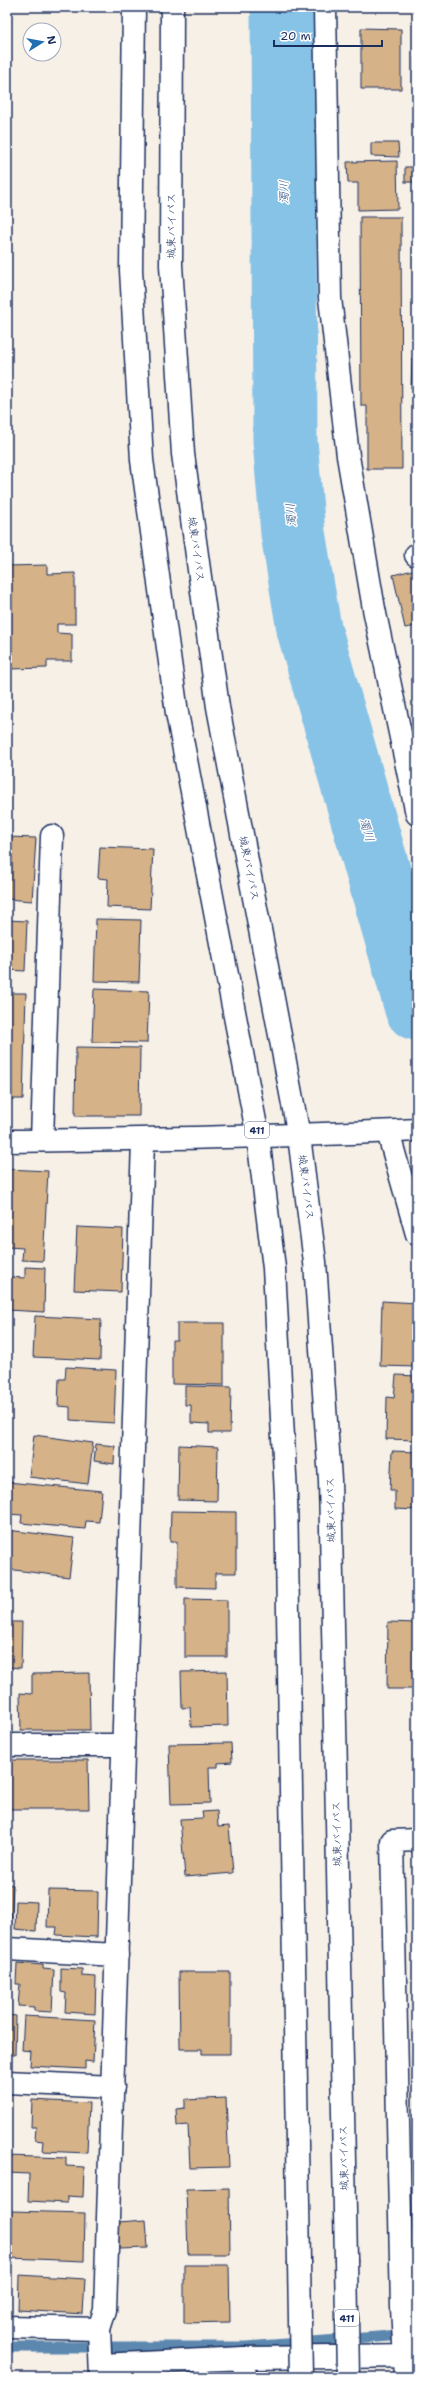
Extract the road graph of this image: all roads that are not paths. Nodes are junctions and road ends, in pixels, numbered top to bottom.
1 (134, 7) edge
2 (172, 7) edge
3 (325, 7) edge
4 (417, 814) edge
5 (52, 836) dead end
6 (417, 1130) edge
7 (388, 1132) junction
8 (299, 1136) junction
9 (258, 1137) junction
10 (42, 1140) junction
11 (143, 1140) junction
12 (7, 1141) edge
13 (417, 1234) edge
14 (123, 1744) junction
15 (7, 1745) edge
16 (417, 1840) edge
17 (7, 1949) edge
18 (116, 1955) junction
19 (7, 2082) edge
20 (113, 2087) junction
21 (407, 2312) edge
22 (7, 2327) edge
23 (99, 2330) junction
24 (409, 2353) edge
25 (101, 2368) edge
26 (244, 2368) edge
27 (301, 2377) edge
28 (348, 2377) edge
29 (406, 2377) edge

1 - 9 main road, 411
2 - 8 main road, 城東バイパス / 411
3 - 4 main road
5 - 10 main road
6 - 7 main road
7 - 8 main road
7 - 13 main road
8 - 9 main road
8 - 28 main road, 城東バイパス / 411, bridge
9 - 11 main road
9 - 27 main road, 411, bridge
10 - 11 main road
10 - 12 main road
11 - 14 main road
14 - 15 main road
14 - 18 main road
16 - 21 main road
17 - 18 main road
18 - 20 main road
19 - 20 main road
20 - 23 main road
21 - 24 main road
22 - 23 main road
23 - 25 main road
24 - 26 main road
24 - 29 main road
25 - 26 main road

